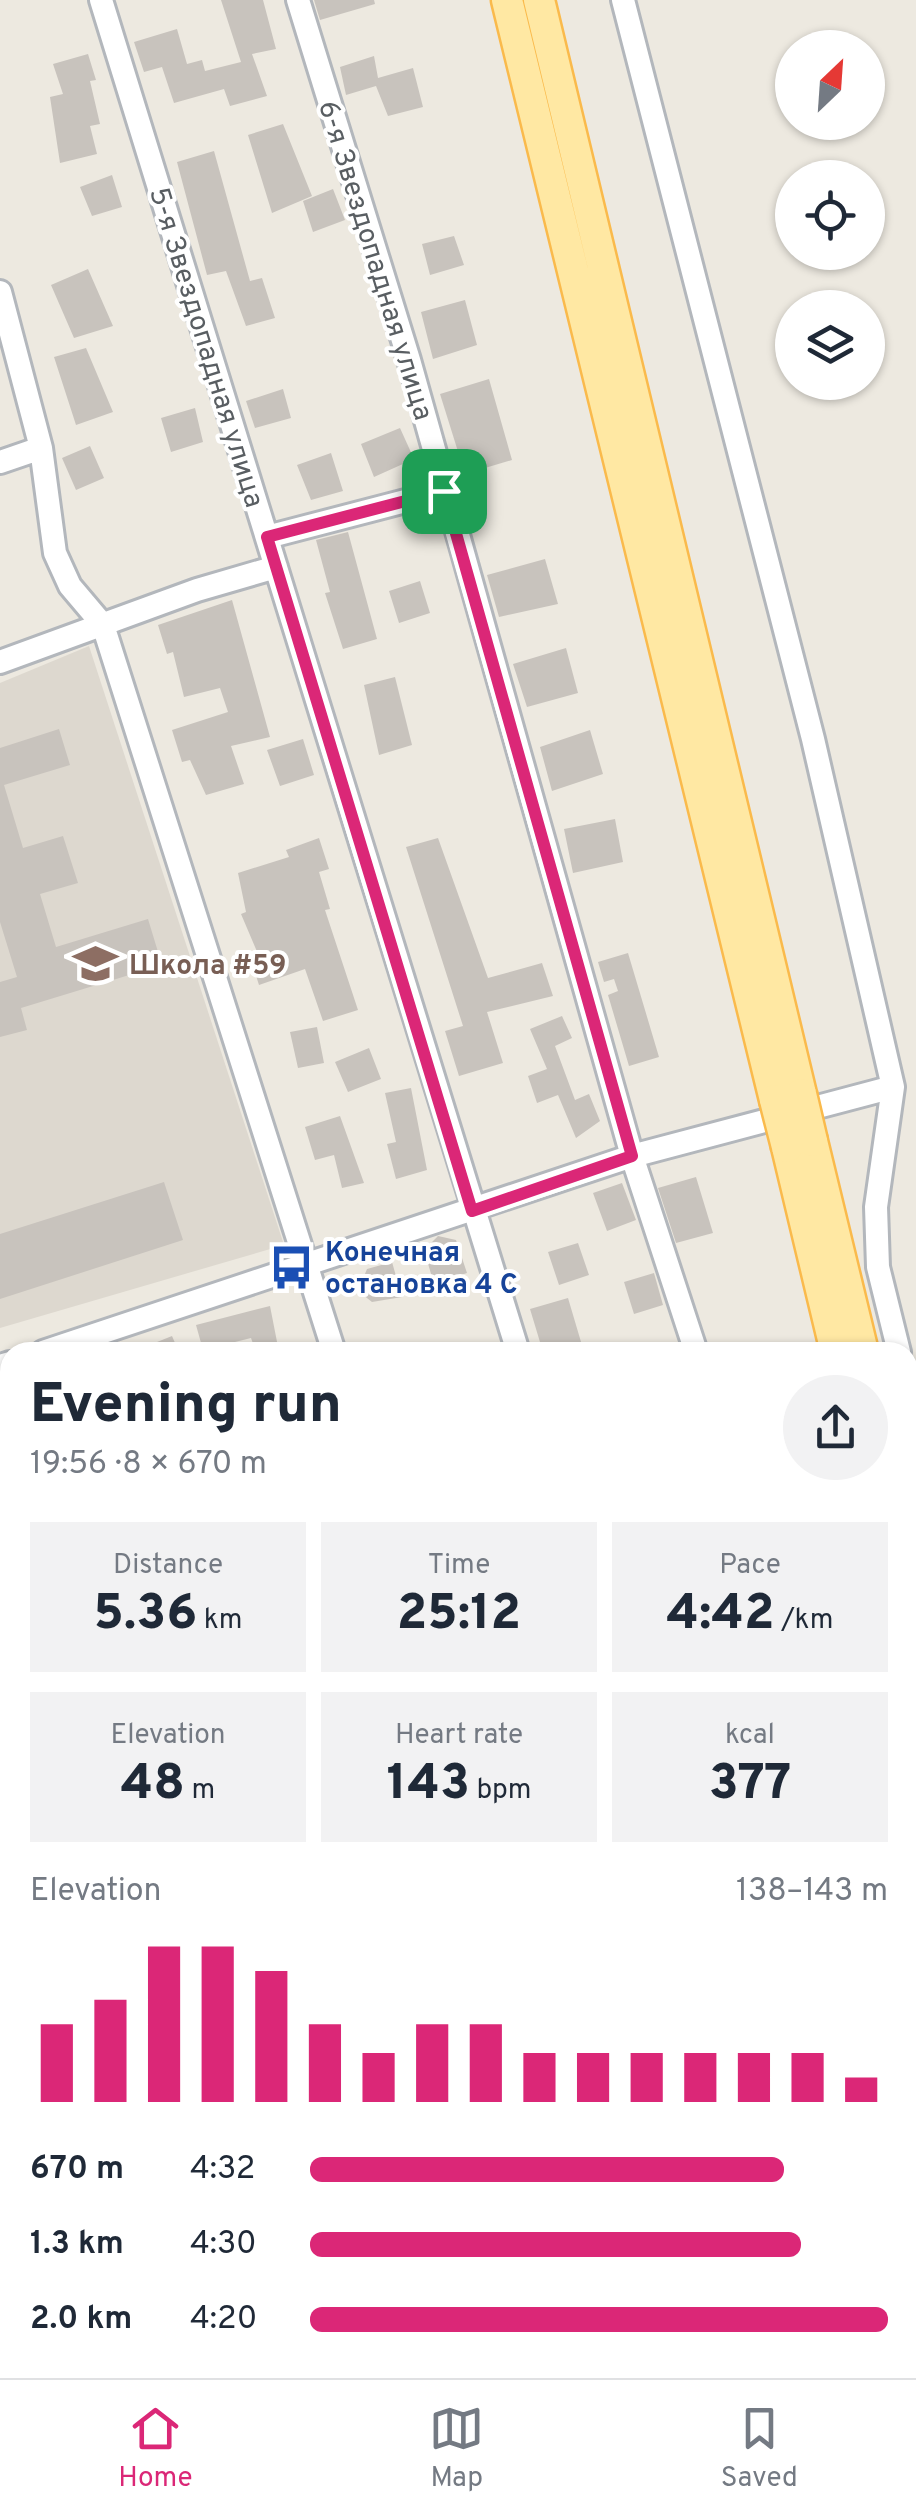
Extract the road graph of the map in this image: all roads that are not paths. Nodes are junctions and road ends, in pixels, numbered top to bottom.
1 (101, 0) edge
2 (298, 0) edge
3 (507, 0) edge
4 (539, 0) edge
5 (622, 0) edge
6 (1, 298) edge
7 (42, 448) junction
8 (0, 462) edge
9 (444, 491) junction
10 (267, 537) junction
11 (276, 567) junction
12 (103, 625) junction
13 (0, 662) edge
14 (893, 1087) junction
15 (788, 1097) junction
16 (799, 1144) junction
17 (632, 1156) junction
18 (472, 1211) junction
19 (308, 1266) junction
20 (95, 1342) edge
21 (331, 1342) edge
22 (515, 1342) edge
23 (693, 1342) edge
24 (834, 1342) edge
25 (859, 1342) edge
26 (897, 1342) edge

1 - 10 street, 5-я Звездопадная улица
2 - 9 street, 6-я Звездопадная улица
3 - 15 main road
4 - 15 main road
5 - 14 street
6 - 7 street
7 - 8 street
7 - 12 street
9 - 10 street
9 - 17 street, 6-я Звездопадная улица
10 - 11 street, 5-я Звездопадная улица
11 - 12 street
11 - 18 street, 5-я Звездопадная улица
12 - 13 street
12 - 19 street
14 - 17 street
14 - 26 street
15 - 16 main road, bridge
16 - 24 main road
16 - 25 main road
17 - 18 street
17 - 23 street, 6-я Звездопадная улица
18 - 19 street
18 - 22 street, 5-я Звездопадная улица
19 - 20 street
19 - 21 street

